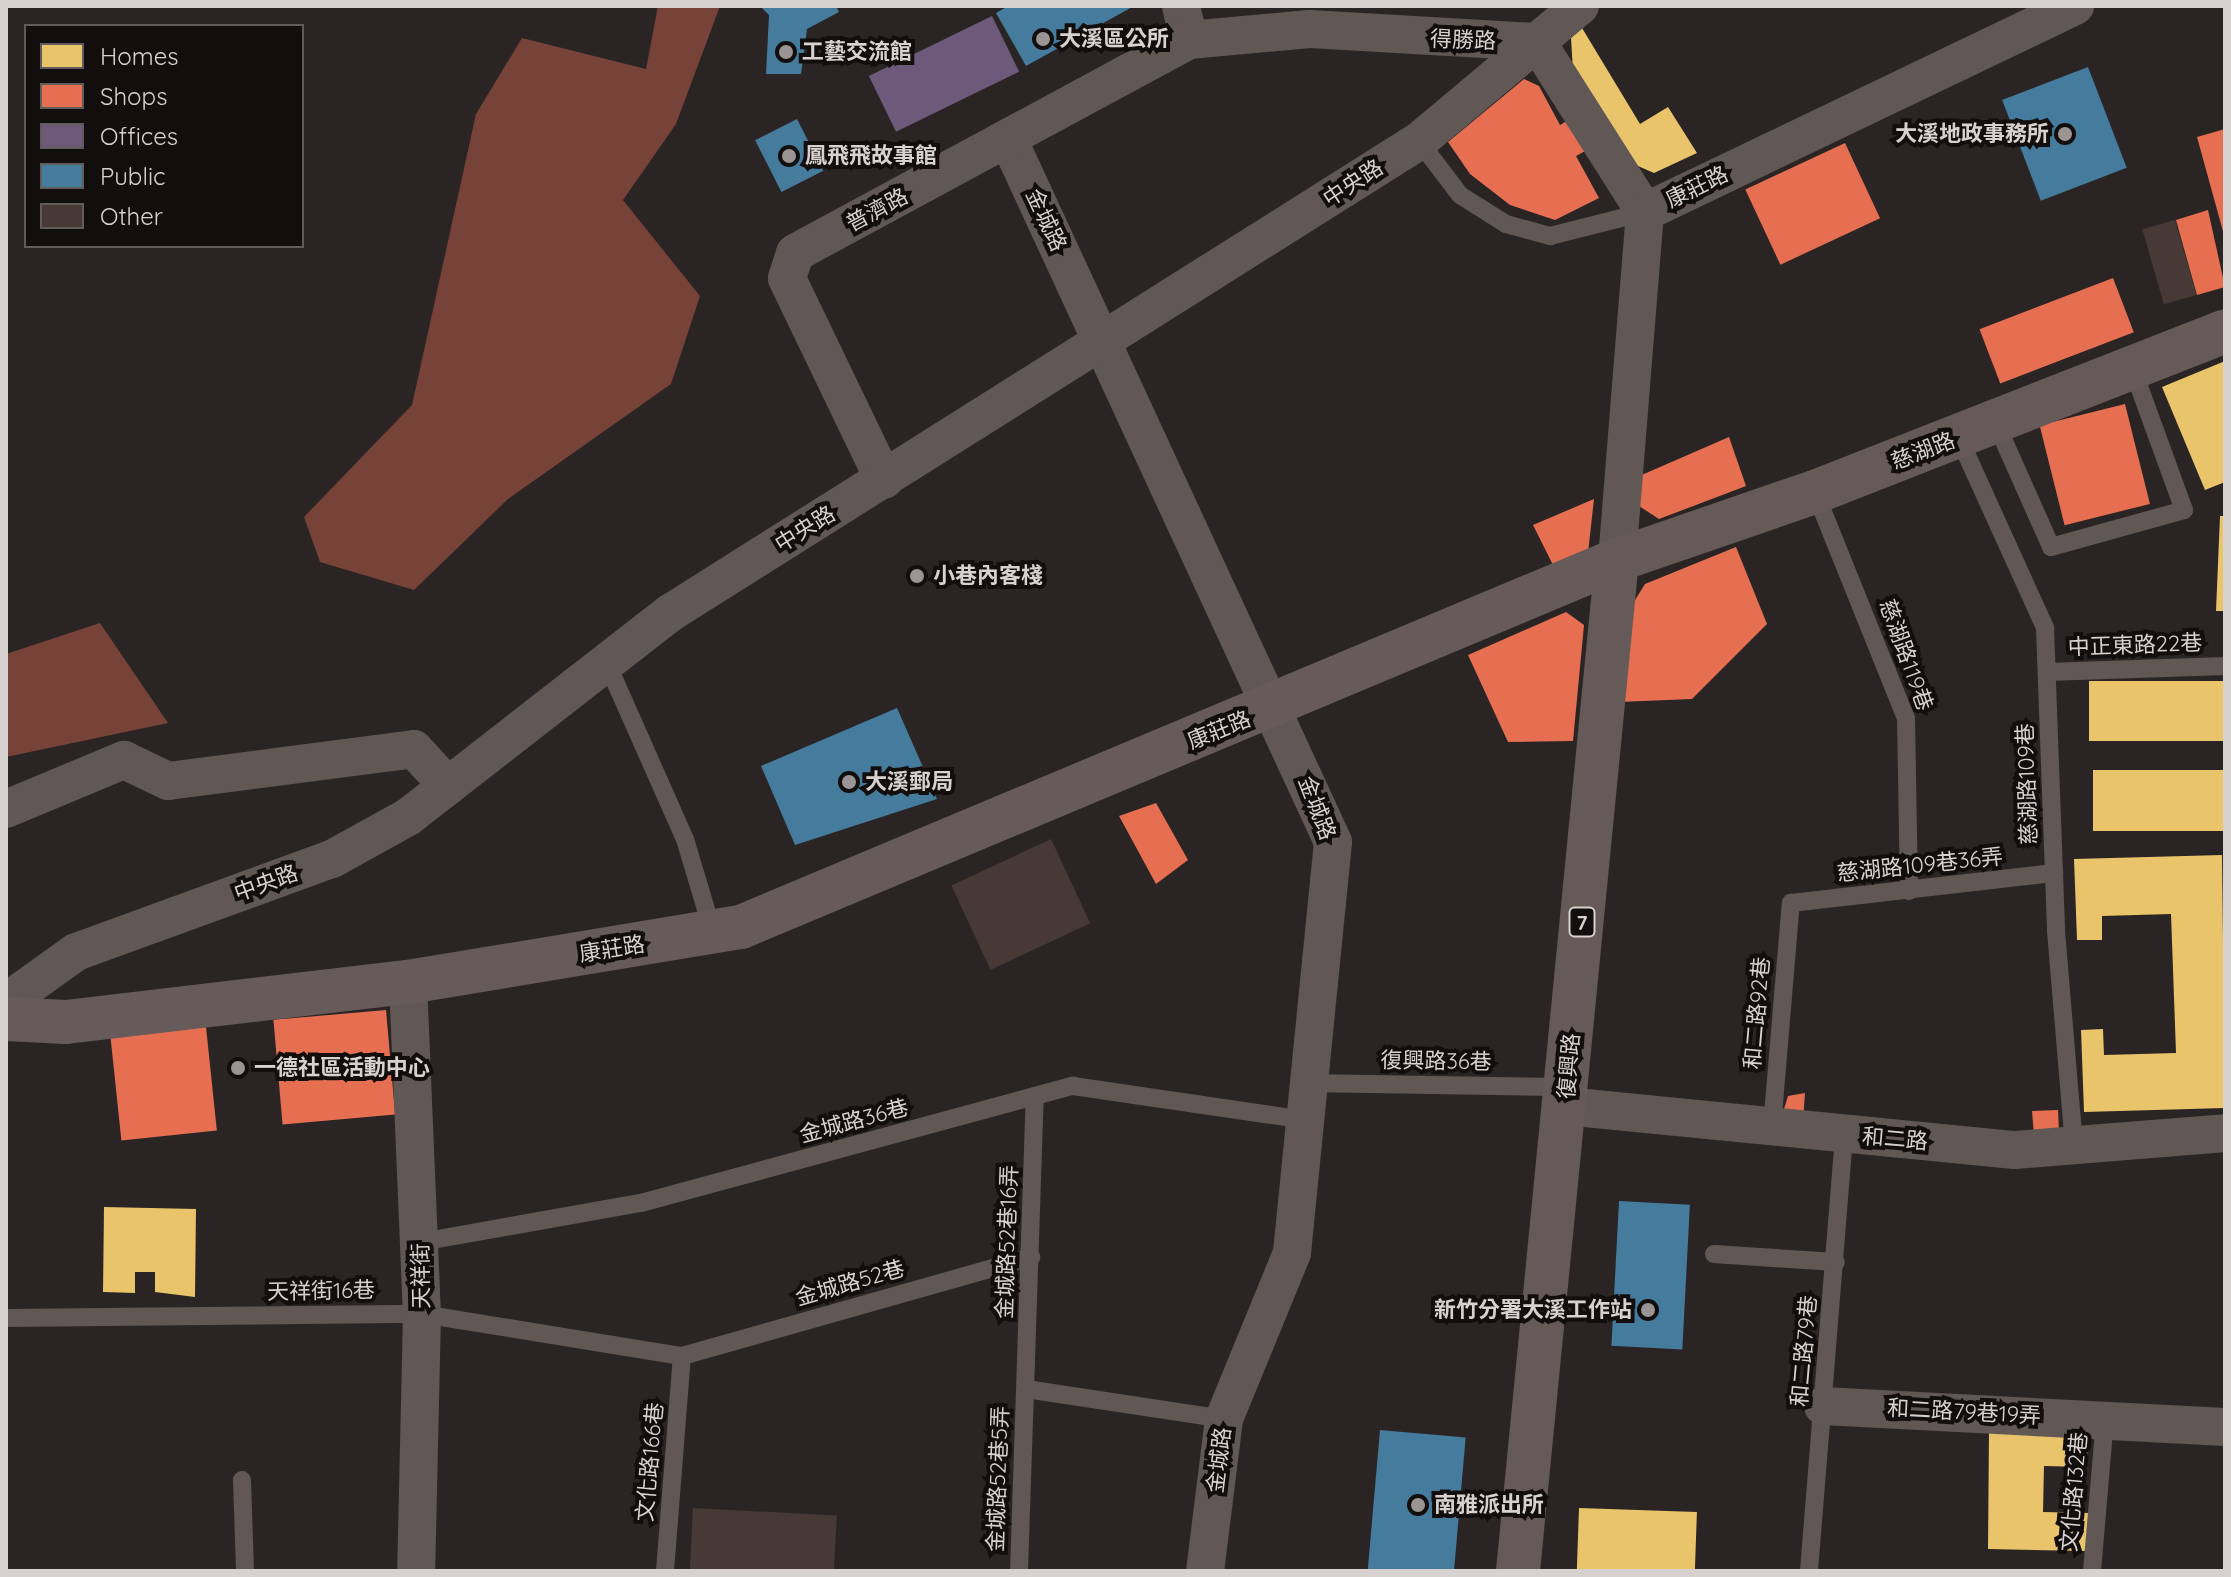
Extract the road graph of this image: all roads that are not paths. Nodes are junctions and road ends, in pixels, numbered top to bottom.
1 (1580, 6) edge
2 (2075, 6) edge
3 (1185, 23) edge
4 (1537, 42) junction
5 (1009, 141) junction
6 (1419, 141) junction
7 (1645, 212) junction
8 (2225, 331) edge
9 (1104, 342) junction
10 (2133, 370) junction
11 (1977, 429) junction
12 (884, 480) junction
13 (1815, 492) junction
14 (1617, 560) junction
15 (606, 661) junction
16 (2225, 666) edge
17 (2047, 672) junction
18 (1276, 706) junction
19 (447, 785) junction
20 (6, 809) edge
21 (2054, 873) junction
22 (1909, 891) junction
23 (1791, 903) joint
24 (713, 933) junction
25 (408, 982) junction
26 (6, 1002) edge
27 (6, 1019) edge
28 (1035, 1096) junction
29 (1566, 1096) junction
30 (1303, 1101) junction
31 (1772, 1127) junction
32 (2225, 1133) edge
33 (1844, 1134) junction
34 (2074, 1147) junction
35 (421, 1242) junction
36 (1714, 1254) dead end
37 (1031, 1257) junction
38 (1836, 1262) junction
39 (422, 1314) junction
40 (6, 1318) edge
41 (682, 1356) junction
42 (1026, 1389) junction
43 (1823, 1406) junction
44 (2105, 1418) junction
45 (1224, 1419) junction
46 (2225, 1427) edge
47 (242, 1480) dead end
48 (245, 1571) edge
49 (416, 1571) edge
50 (665, 1571) edge
51 (1019, 1571) edge
52 (1205, 1571) edge
53 (1518, 1571) edge
54 (1809, 1571) edge
55 (2092, 1571) edge

1 - 4 street, 中央路
2 - 7 street, 康莊路
3 - 4 street, 得勝路
3 - 5 street, 普濟路
4 - 6 street, 中央路
4 - 7 street
5 - 9 street, 金城路
5 - 12 street, 普濟路
6 - 7 lane
6 - 9 street, 中央路
7 - 14 street, 康莊路
8 - 10 main road, 慈湖路
9 - 12 street, 中央路
9 - 18 street, 金城路
10 - 11 main road, 慈湖路
10 - 11 lane
11 - 13 main road, 慈湖路
11 - 17 lane, 慈湖路109巷
12 - 15 street, 中央路
13 - 14 main road, 慈湖路
13 - 22 lane, 慈湖路119巷
14 - 18 street, 康莊路
14 - 29 main road, 復興路 / 7
15 - 19 street, 中央路
15 - 24 lane
16 - 17 lane, 中正東路22巷
17 - 21 lane, 慈湖路109巷
18 - 24 street, 康莊路
18 - 30 street, 金城路
19 - 20 street
19 - 26 street, 中央路
21 - 22 lane, 慈湖路109巷36弄
21 - 34 lane, 慈湖路109巷
22 - 23 lane, 慈湖路109巷36弄
23 - 31 lane, 和二路92巷
24 - 25 street, 康莊路
25 - 27 street, 康莊路
25 - 35 street, 天祥街
28 - 30 lane, 金城路36巷
28 - 35 lane, 金城路36巷
28 - 37 lane, 金城路52巷16弄
29 - 30 lane, 復興路36巷
29 - 31 street, 和二路
29 - 53 main road, 復興路 / 7
30 - 45 street, 金城路
31 - 33 street, 和二路
32 - 34 street, 和二路
33 - 34 street, 和二路
33 - 38 lane, 和二路79巷
35 - 39 street, 天祥街
36 - 38 lane
37 - 41 lane, 金城路52巷
37 - 42 lane, 金城路52巷16弄
38 - 43 lane, 和二路79巷
39 - 40 lane, 天祥街16巷
39 - 41 lane, 天祥街16巷
39 - 49 street, 天祥街
41 - 50 lane, 文化路166巷
42 - 45 lane
42 - 51 lane, 金城路52巷5弄
43 - 44 street, 和二路79巷19弄
43 - 54 lane, 和二路79巷
44 - 46 street, 和二路79巷19弄
44 - 55 lane, 文化路132巷
45 - 52 street, 金城路
47 - 48 lane

